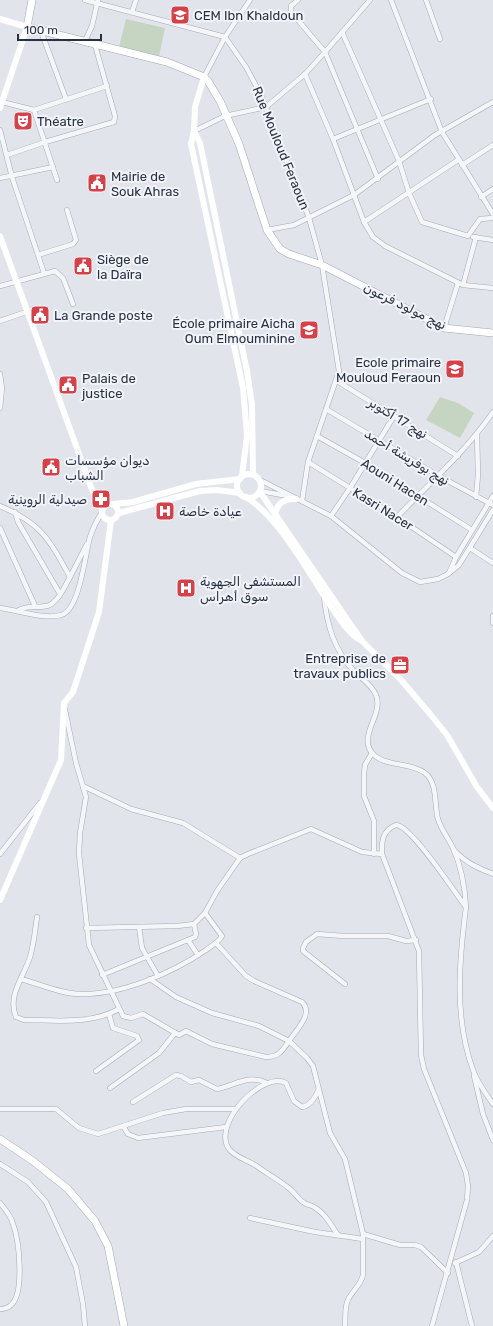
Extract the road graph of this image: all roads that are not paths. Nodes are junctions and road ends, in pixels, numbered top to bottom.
1 (32, 0) edge
2 (85, 0) edge
3 (136, 0) edge
4 (250, 0) edge
5 (298, 0) edge
6 (391, 0) edge
7 (426, 0) edge
8 (367, 1) edge
9 (98, 2) edge
10 (132, 12) junction
11 (0, 19) edge
12 (27, 27) junction
13 (41, 31) junction
14 (342, 32) junction
15 (225, 37) junction
16 (440, 39) dead end
17 (85, 41) junction
18 (95, 45) junction
19 (325, 52) junction
20 (305, 74) junction
21 (204, 77) junction
22 (107, 86) junction
23 (66, 100) junction
24 (431, 100) junction
25 (493, 102) edge
26 (1, 105) edge
27 (266, 107) junction
28 (34, 110) junction
29 (225, 116) junction
30 (380, 120) junction
31 (0, 130) edge
32 (357, 130) junction
33 (194, 131) junction
34 (442, 132) junction
35 (333, 139) junction
36 (45, 142) junction
37 (493, 145) edge
38 (7, 155) junction
39 (458, 160) junction
40 (399, 161) junction
41 (462, 165) junction
42 (53, 167) junction
43 (12, 177) junction
44 (0, 178) edge
45 (378, 179) junction
46 (57, 180) dead end
47 (493, 190) edge
48 (409, 193) junction
49 (354, 195) junction
50 (481, 197) junction
51 (67, 210) dead end
52 (493, 214) edge
53 (309, 218) junction
54 (493, 218) edge
55 (364, 222) junction
56 (268, 230) junction
57 (0, 236) edge
58 (468, 236) junction
59 (476, 237) junction
60 (493, 240) edge
61 (38, 255) junction
62 (322, 265) junction
63 (44, 273) junction
64 (16, 280) junction
65 (461, 284) junction
66 (0, 286) edge
67 (493, 288) edge
68 (73, 304) dead end
69 (26, 312) junction
70 (0, 321) edge
71 (444, 328) junction
72 (493, 333) edge
73 (0, 374) edge
74 (337, 381) junction
75 (0, 408) edge
76 (326, 409) junction
77 (493, 413) edge
78 (394, 416) junction
79 (477, 434) junction
80 (317, 436) junction
81 (380, 440) junction
82 (458, 456) junction
83 (308, 462) junction
84 (365, 463) junction
85 (253, 474) junction
86 (437, 475) junction
87 (241, 477) junction
88 (260, 480) junction
89 (350, 488) junction
90 (260, 491) junction
91 (240, 493) junction
92 (417, 496) junction
93 (493, 496) edge
94 (246, 497) junction
95 (476, 497) junction
96 (297, 499) junction
97 (114, 504) junction
98 (491, 504) edge
99 (0, 506) edge
100 (103, 510) junction
101 (493, 510) edge
102 (15, 512) junction
103 (119, 513) junction
104 (275, 516) junction
105 (331, 516) junction
106 (397, 517) junction
107 (111, 520) junction
108 (0, 528) edge
109 (472, 530) junction
110 (90, 537) junction
111 (470, 548) junction
112 (456, 557) junction
113 (493, 563) edge
114 (448, 574) junction
115 (70, 577) junction
116 (325, 593) junction
117 (60, 594) junction
118 (35, 606) junction
119 (0, 608) edge
120 (11, 609) junction
121 (493, 616) edge
122 (493, 623) edge
123 (64, 703) junction
124 (372, 753) junction
125 (83, 786) junction
126 (44, 799) junction
127 (493, 808) edge
128 (454, 850) junction
129 (0, 854) edge
130 (374, 854) junction
131 (382, 854) junction
132 (240, 858) junction
133 (493, 874) edge
134 (0, 900) edge
135 (466, 907) junction
136 (205, 913) junction
137 (37, 917) dead end
138 (194, 924) junction
139 (139, 927) junction
140 (86, 928) junction
141 (188, 940) junction
142 (416, 940) junction
143 (216, 943) junction
144 (198, 955) junction
145 (146, 957) junction
146 (102, 975) junction
147 (158, 976) junction
148 (21, 979) junction
149 (150, 979) junction
150 (345, 984) dead end
151 (110, 991) junction
152 (119, 1009) junction
153 (109, 1014) junction
154 (175, 1033) junction
155 (289, 1041) junction
156 (96, 1071) dead end
157 (473, 1071) junction
158 (267, 1083) junction
159 (110, 1088) dead end
160 (319, 1089) junction
161 (133, 1102) dead end
162 (493, 1104) edge
163 (0, 1109) edge
164 (236, 1109) junction
165 (123, 1126) junction
166 (226, 1127) junction
167 (0, 1139) edge
168 (493, 1140) edge
169 (0, 1164) edge
170 (0, 1203) edge
171 (250, 1218) dead end
172 (338, 1235) junction
173 (493, 1236) edge
174 (363, 1237) junction
175 (456, 1262) junction
176 (449, 1270) junction
177 (0, 1309) edge
178 (85, 1326) edge
179 (124, 1326) edge
180 (345, 1326) edge
181 (432, 1326) edge
182 (472, 1326) edge

1 - 12 main road
2 - 9 street
3 - 10 street
4 - 15 street
5 - 19 street
6 - 24 street
7 - 16 street
8 - 14 street
9 - 10 street
9 - 17 street
10 - 15 street
11 - 12 street
12 - 13 main road
12 - 26 street
13 - 17 main road
13 - 23 street
14 - 19 street
14 - 30 street
15 - 21 street
15 - 27 street, Rue Mouloud Feraoun
17 - 18 main road
18 - 21 main road
18 - 22 street
19 - 20 street
19 - 32 street
20 - 27 street
20 - 35 street
21 - 29 main road, نهج مولود فرعون
21 - 33 street
22 - 23 street
22 - 36 street
23 - 28 street
24 - 30 street
24 - 34 street
25 - 34 street
26 - 28 street
27 - 29 street
27 - 53 street, Rue Mouloud Feraoun
28 - 36 street
29 - 33 street
29 - 56 main road, نهج مولود فرعون
30 - 32 street
30 - 40 street
31 - 38 street
32 - 35 street
32 - 45 street
33 - 85 street
33 - 87 street
34 - 39 street
34 - 40 street
35 - 49 street
36 - 38 street
36 - 42 street
37 - 41 street
38 - 43 street
39 - 41 street
39 - 48 street
40 - 45 street
40 - 48 street
41 - 50 street
42 - 43 street
42 - 46 street
43 - 44 street
43 - 61 street
45 - 49 street
47 - 50 street
48 - 55 street
48 - 58 street
49 - 53 street
49 - 55 street
50 - 52 street
51 - 61 street
53 - 56 street
53 - 62 street, Rue Mouloud Feraoun
54 - 58 street
55 - 65 street
56 - 62 main road, نهج مولود فرعون
57 - 64 street
58 - 59 street
59 - 60 street
59 - 65 street
61 - 63 street
62 - 71 main road, نهج مولود فرعون
62 - 74 street, Rue Mouloud Feraoun
63 - 64 street
63 - 68 street
64 - 66 street
64 - 69 street
65 - 67 street
65 - 71 street
69 - 70 street
69 - 100 street
71 - 72 main road, نهج مولود فرعون
73 - 75 street
74 - 76 street
74 - 78 street, نهج 17 أكتوبر
76 - 80 street
76 - 81 street, نهج بوفريشة أحمد
77 - 79 street
78 - 81 street
78 - 82 street, نهج 17 أكتوبر
79 - 82 street
79 - 95 street
80 - 83 street
80 - 84 street, Aouni Hacen
81 - 84 street
81 - 86 street, نهج بوفريشة أحمد
82 - 86 street
83 - 89 street, Kasri Nacer
83 - 96 street
84 - 89 street
84 - 92 street, Aouni Hacen
85 - 87 street
85 - 88 street
86 - 92 street
86 - 95 street, نهج بوفريشة أحمد
87 - 91 street
87 - 97 street
88 - 90 street
88 - 96 street
89 - 105 street
89 - 106 street, Kasri Nacer
90 - 94 street
90 - 96 street
90 - 104 street
91 - 94 street
91 - 103 street
92 - 106 street
92 - 109 street, Aouni Hacen
93 - 98 street
94 - 116 street
95 - 98 street, نهج بوفريشة أحمد
96 - 104 street
96 - 105 street
97 - 100 street
97 - 103 street
98 - 109 street
99 - 102 street
100 - 107 street
100 - 110 street
101 - 111 street
102 - 115 street
102 - 117 street
103 - 107 street
104 - 116 street
105 - 114 street
106 - 112 street, Kasri Nacer
107 - 123 street
108 - 118 street
109 - 112 street
110 - 115 street
110 - 120 street
111 - 113 street
111 - 114 street
112 - 114 street
115 - 117 street
116 - 124 street
116 - 127 street
117 - 118 street
118 - 120 street
119 - 120 street
121 - 122 street
123 - 125 street
123 - 126 street
124 - 128 street
124 - 130 street
125 - 132 street
125 - 140 street
126 - 129 street
126 - 134 street
128 - 133 street
128 - 135 street
130 - 131 street
130 - 132 street
131 - 135 street
131 - 142 street
132 - 136 street
135 - 157 street
136 - 138 street
136 - 143 street
137 - 148 street
138 - 139 street
138 - 141 street
139 - 140 street
139 - 145 street
140 - 146 street
141 - 144 street
141 - 145 street
142 - 150 street
142 - 176 street
143 - 144 street
143 - 155 street
144 - 147 street
145 - 146 street
145 - 147 street
146 - 151 street
147 - 149 street
148 - 151 street
148 - 153 street
149 - 151 street
149 - 155 street
151 - 152 street
152 - 153 street
152 - 154 street
153 - 156 street
154 - 155 street
154 - 159 street
155 - 160 street
157 - 162 street
157 - 168 street
158 - 160 street
158 - 161 street
158 - 164 street
160 - 174 street
163 - 165 street
164 - 165 street
164 - 166 street
165 - 166 street
166 - 172 street
167 - 179 main road
169 - 178 street
170 - 177 street
171 - 172 street
172 - 174 street
173 - 175 street
174 - 176 street
174 - 180 street
175 - 176 street
175 - 182 street
176 - 181 street

